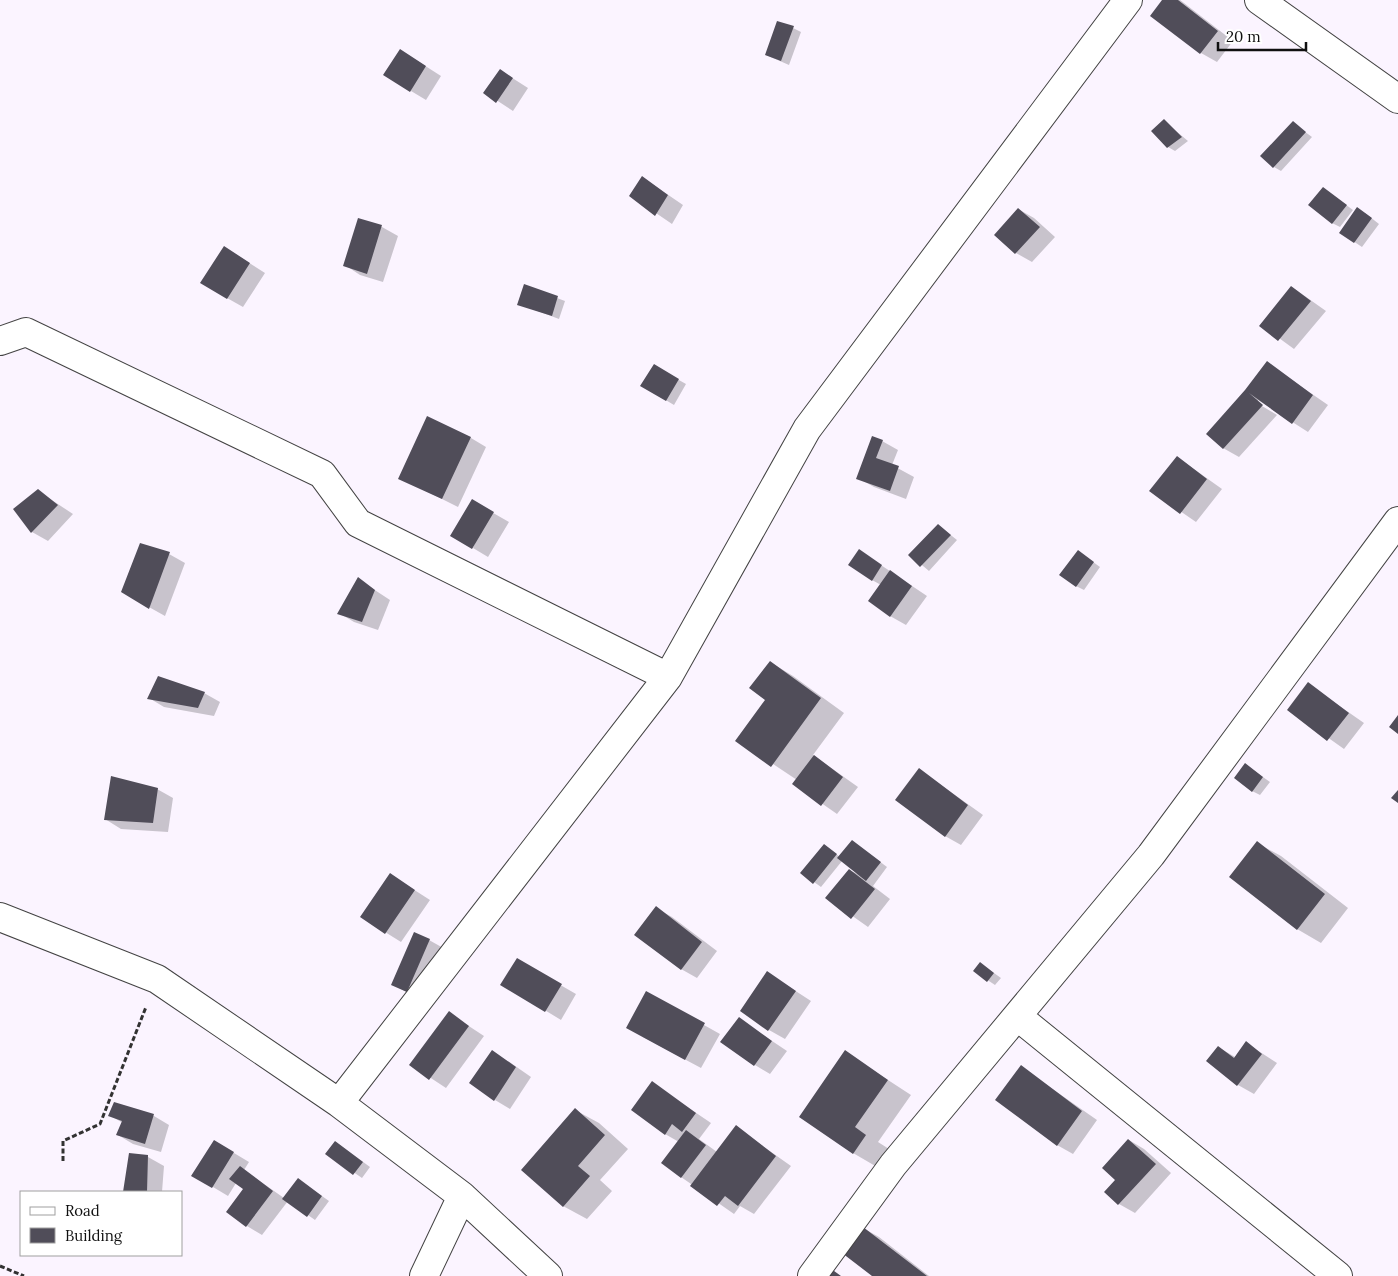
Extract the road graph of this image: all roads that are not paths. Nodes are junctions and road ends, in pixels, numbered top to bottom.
1 (1128, 0) edge
2 (1258, 0) edge
3 (1398, 99) edge
4 (0, 341) edge
5 (1398, 521) edge
6 (668, 676) junction
7 (0, 917) edge
8 (1017, 1016) junction
9 (339, 1103) junction
10 (462, 1196) junction
11 (424, 1276) edge
12 (548, 1276) edge
13 (812, 1276) edge
14 (1338, 1276) edge

1 - 6 street
2 - 3 street
4 - 6 street
5 - 8 street
6 - 9 street
7 - 9 street
8 - 13 street
8 - 14 street
9 - 10 street
10 - 11 street
10 - 12 street

